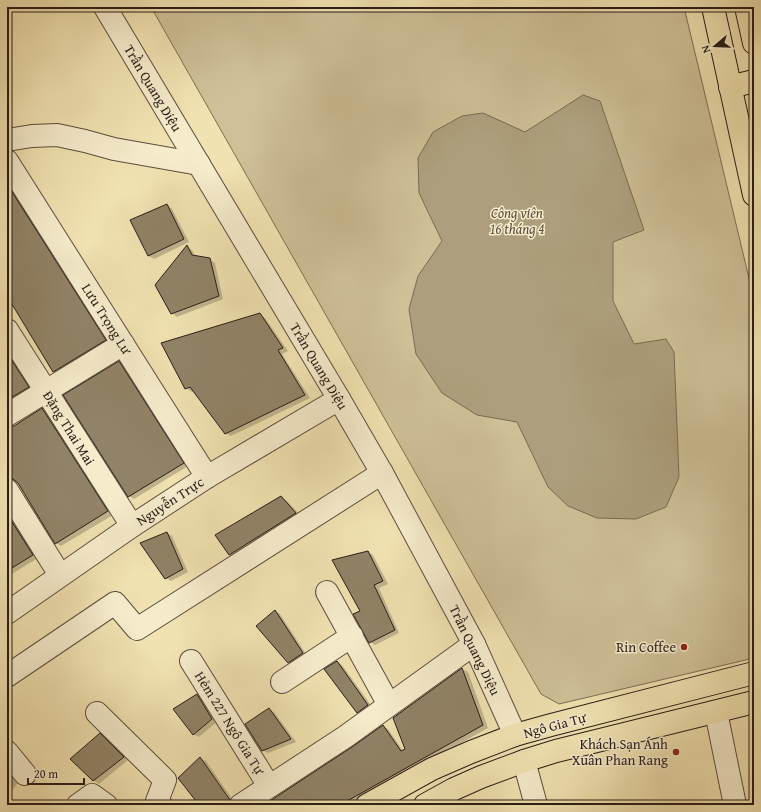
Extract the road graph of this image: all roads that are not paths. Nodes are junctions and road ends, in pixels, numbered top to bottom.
1 (104, 7) edge
2 (713, 7) edge
3 (746, 7) edge
4 (754, 43) edge
5 (754, 81) edge
6 (730, 87) junction
7 (7, 140) edge
8 (7, 161) edge
9 (199, 164) junction
10 (754, 195) edge
11 (7, 330) edge
12 (123, 344) junction
13 (47, 392) junction
14 (339, 399) junction
15 (7, 415) edge
16 (382, 473) junction
17 (207, 477) junction
18 (7, 490) edge
19 (132, 526) junction
20 (60, 575) junction
21 (328, 592) dead end
22 (7, 613) edge
23 (352, 636) junction
24 (474, 644) junction
25 (191, 660) dead end
26 (754, 673) edge
27 (7, 676) edge
28 (282, 682) dead end
29 (754, 702) edge
30 (389, 705) junction
31 (716, 712) junction
32 (97, 713) dead end
33 (515, 735) junction
34 (7, 752) edge
35 (524, 761) junction
36 (25, 774) dead end
37 (269, 786) junction
38 (157, 804) edge
39 (78, 805) edge
40 (106, 805) edge
41 (241, 805) edge
42 (366, 805) edge
43 (425, 805) edge
44 (536, 805) edge
45 (735, 805) edge

1 - 9 street, Trần Quang Diệu
2 - 6 main road
3 - 4 main road
5 - 6 main road
6 - 10 main road
7 - 9 street
8 - 12 street, Lưu Trọng Lư
9 - 14 street, Trần Quang Diệu
11 - 13 street, Đặng Thai Mai
12 - 13 street
12 - 17 street, Lưu Trọng Lư
13 - 15 street
13 - 19 street, Đặng Thai Mai
14 - 16 street, Trần Quang Diệu
14 - 17 street, Nguyễn Trực
16 - 24 street, Trần Quang Diệu
16 - 27 street
17 - 19 street, Nguyễn Trực
18 - 20 street
19 - 20 street, Nguyễn Trực
20 - 22 street, Nguyễn Trực
21 - 23 street
23 - 28 street
23 - 30 street
24 - 30 street
24 - 33 street, Trần Quang Diệu
25 - 37 street, Hẻm 227 Ngô Gia Tự
26 - 33 main road, Ngô Gia Tự
29 - 31 main road, Ngô Gia Tự
30 - 37 street
31 - 35 main road, Ngô Gia Tự
31 - 45 street
32 - 38 street
33 - 35 main road
33 - 42 main road, Ngô Gia Tự
34 - 36 street
35 - 43 main road, Ngô Gia Tự
35 - 44 street
37 - 41 street
39 - 40 street

